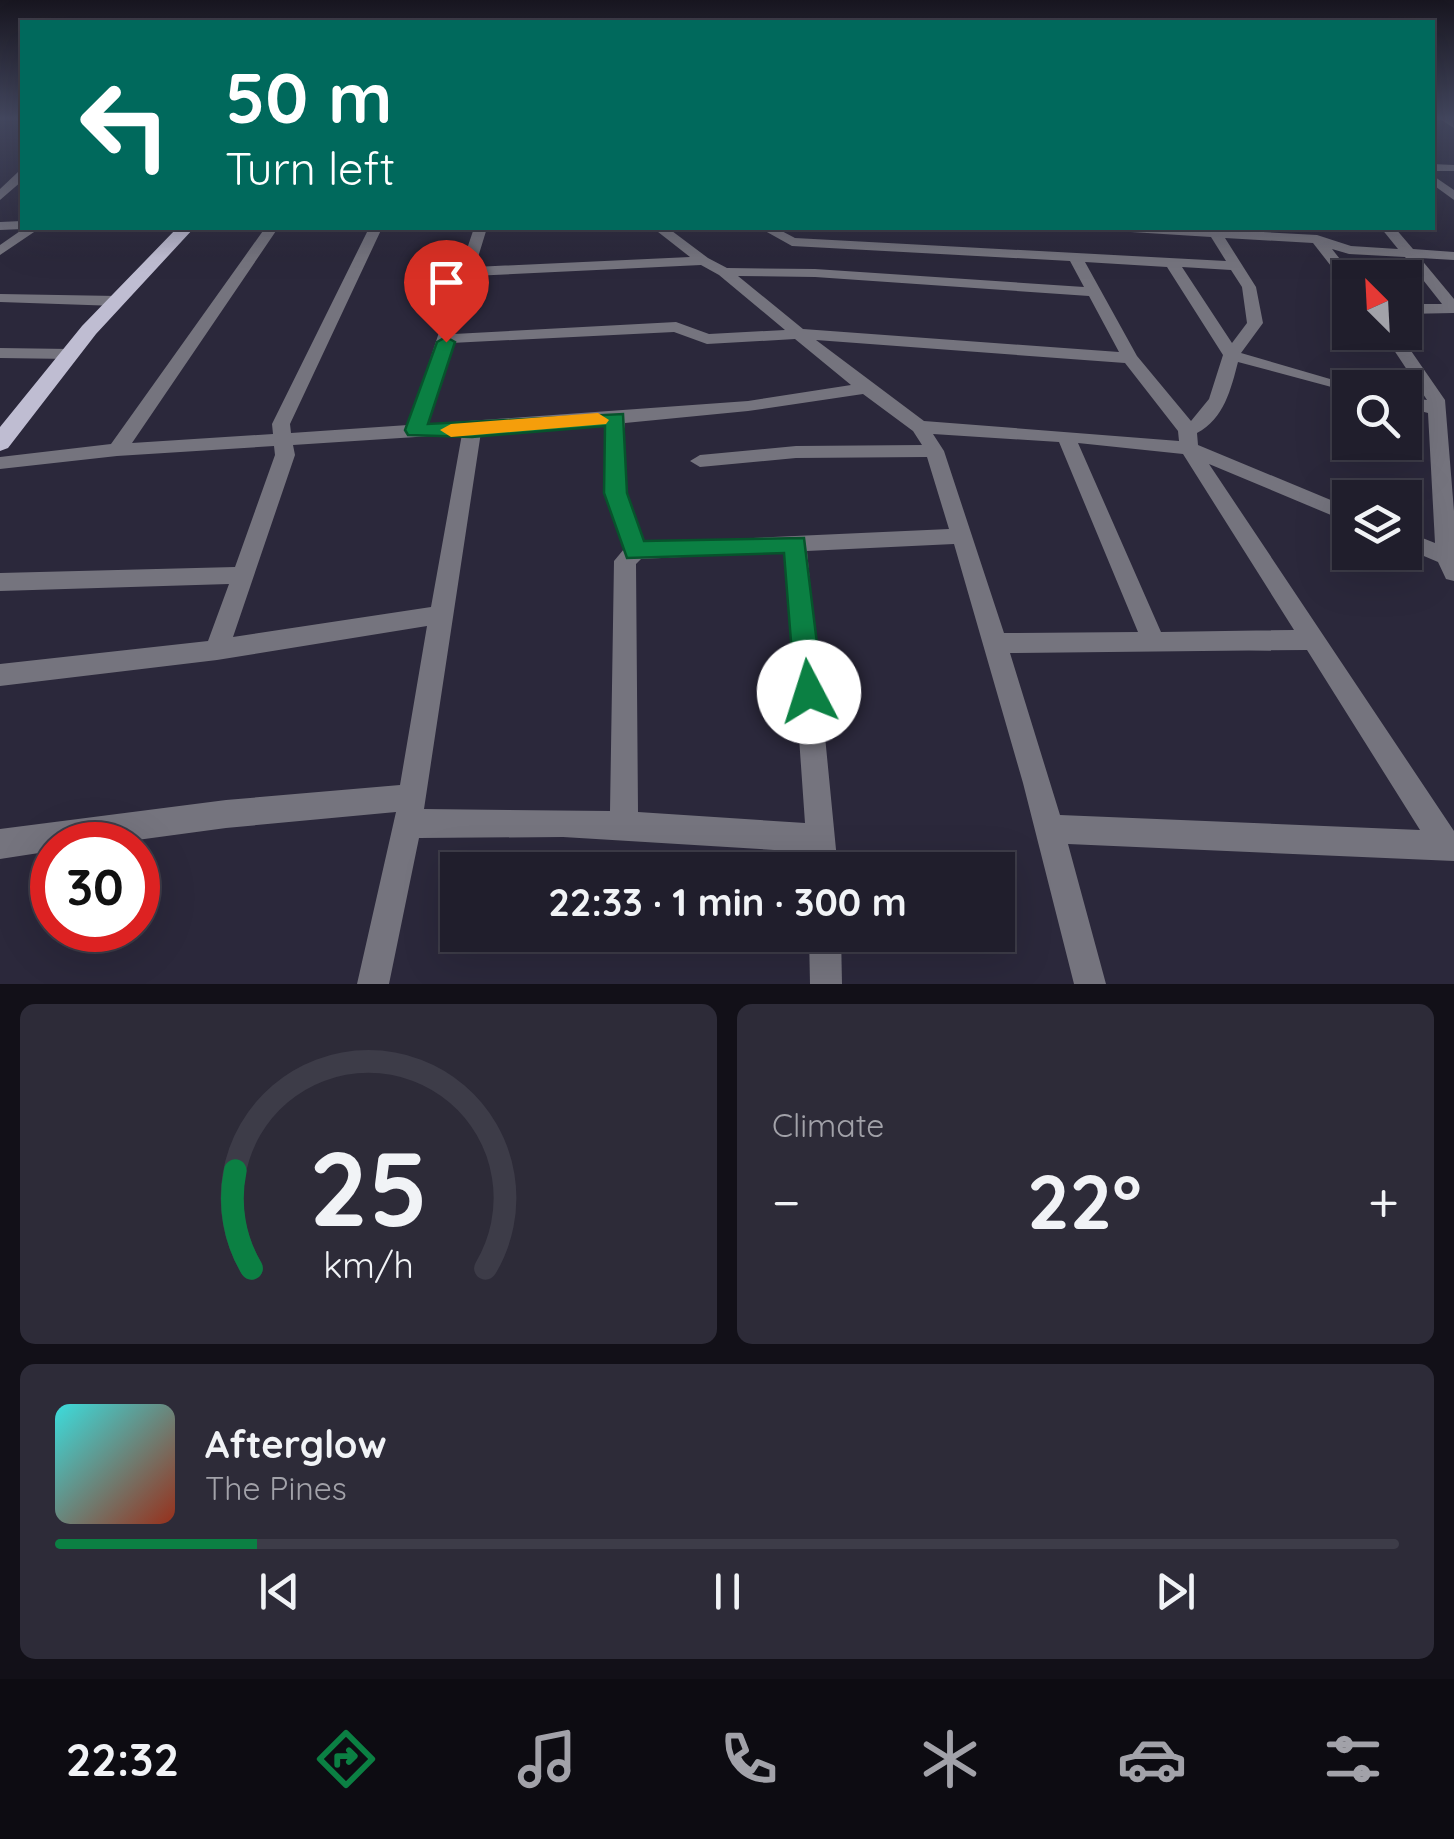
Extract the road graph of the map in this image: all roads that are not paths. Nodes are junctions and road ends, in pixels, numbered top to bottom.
1 (20, 177) edge
2 (0, 196) edge
3 (30, 230) edge
4 (184, 230) edge
5 (270, 230) edge
6 (375, 230) edge
7 (479, 230) edge
8 (663, 230) edge
9 (771, 230) edge
10 (1159, 230) edge
11 (1390, 230) edge
12 (1312, 233) edge
13 (1216, 234) junction
14 (792, 242) junction
15 (0, 251) edge
16 (1410, 254) junction
17 (1454, 256) edge
18 (1076, 257) junction
19 (1333, 260) edge
20 (703, 261) junction
21 (1172, 263) junction
22 (1234, 266) junction
23 (466, 272) junction
24 (724, 272) junction
25 (815, 273) junction
26 (1094, 292) junction
27 (0, 298) edge
28 (117, 301) junction
29 (1454, 308) edge
30 (1422, 309) edge
31 (802, 334) junction
32 (444, 339) junction
33 (1402, 350) edge
34 (0, 353) edge
35 (70, 354) junction
36 (1232, 355) junction
37 (1130, 358) junction
38 (1332, 382) edge
39 (866, 388) junction
40 (1422, 406) edge
41 (1437, 410) junction
42 (23, 414) junction
43 (0, 416) edge
44 (616, 418) junction
45 (920, 427) junction
46 (415, 430) junction
47 (472, 430) junction
48 (1066, 436) junction
49 (1188, 439) junction
50 (282, 442) junction
51 (0, 443) edge
52 (117, 450) junction
53 (935, 452) junction
54 (700, 461) dead end
55 (0, 463) edge
56 (1332, 507) edge
57 (962, 536) junction
58 (796, 544) junction
59 (1422, 549) edge
60 (636, 551) junction
61 (1450, 565) edge
62 (241, 575) junction
63 (0, 582) edge
64 (441, 615) junction
65 (1312, 640) junction
66 (1154, 642) junction
67 (998, 643) junction
68 (217, 650) junction
69 (0, 675) edge
70 (410, 811) junction
71 (624, 824) junction
72 (1052, 829) junction
73 (822, 839) junction
74 (0, 844) edge
75 (1450, 846) edge
76 (822, 852) edge
77 (825, 952) edge
78 (373, 984) edge
79 (826, 984) edge
80 (1090, 984) edge

1 - 2 street
3 - 15 street
4 - 28 main road
5 - 52 street
6 - 50 street
7 - 23 street
8 - 20 street
9 - 14 street
10 - 13 street
11 - 16 street
12 - 13 street
12 - 16 street
12 - 19 street
13 - 22 street
14 - 18 street
14 - 25 street
16 - 17 street
16 - 29 street
18 - 21 street
18 - 26 street
20 - 23 street
20 - 24 street
21 - 22 street
21 - 36 street
22 - 36 street
23 - 32 street
24 - 25 street
24 - 31 street
25 - 26 street
26 - 37 street
27 - 28 street
28 - 35 main road
29 - 30 street
31 - 32 street
31 - 37 street
31 - 39 street
32 - 46 street
33 - 41 street
34 - 35 street
35 - 42 main road
36 - 38 street
36 - 49 street
37 - 49 street
39 - 44 street
39 - 45 street
40 - 41 street
41 - 61 street
42 - 43 street
42 - 51 main road
44 - 47 street
44 - 60 street
45 - 48 street
45 - 53 street
46 - 47 street
46 - 50 street
47 - 64 street
48 - 49 street
48 - 66 street
49 - 56 street
49 - 65 street
50 - 52 street
50 - 62 street
52 - 55 street
53 - 54 street
53 - 57 street
57 - 58 street
57 - 67 street
58 - 60 street
58 - 73 street
59 - 61 street
60 - 71 street
62 - 63 street
62 - 68 street
64 - 68 street
64 - 70 street
65 - 66 street
65 - 75 street
66 - 67 street
67 - 72 street
68 - 69 street
70 - 71 street
70 - 74 street
70 - 78 street
71 - 73 street
72 - 75 street
72 - 80 street
73 - 76 street
77 - 79 street

